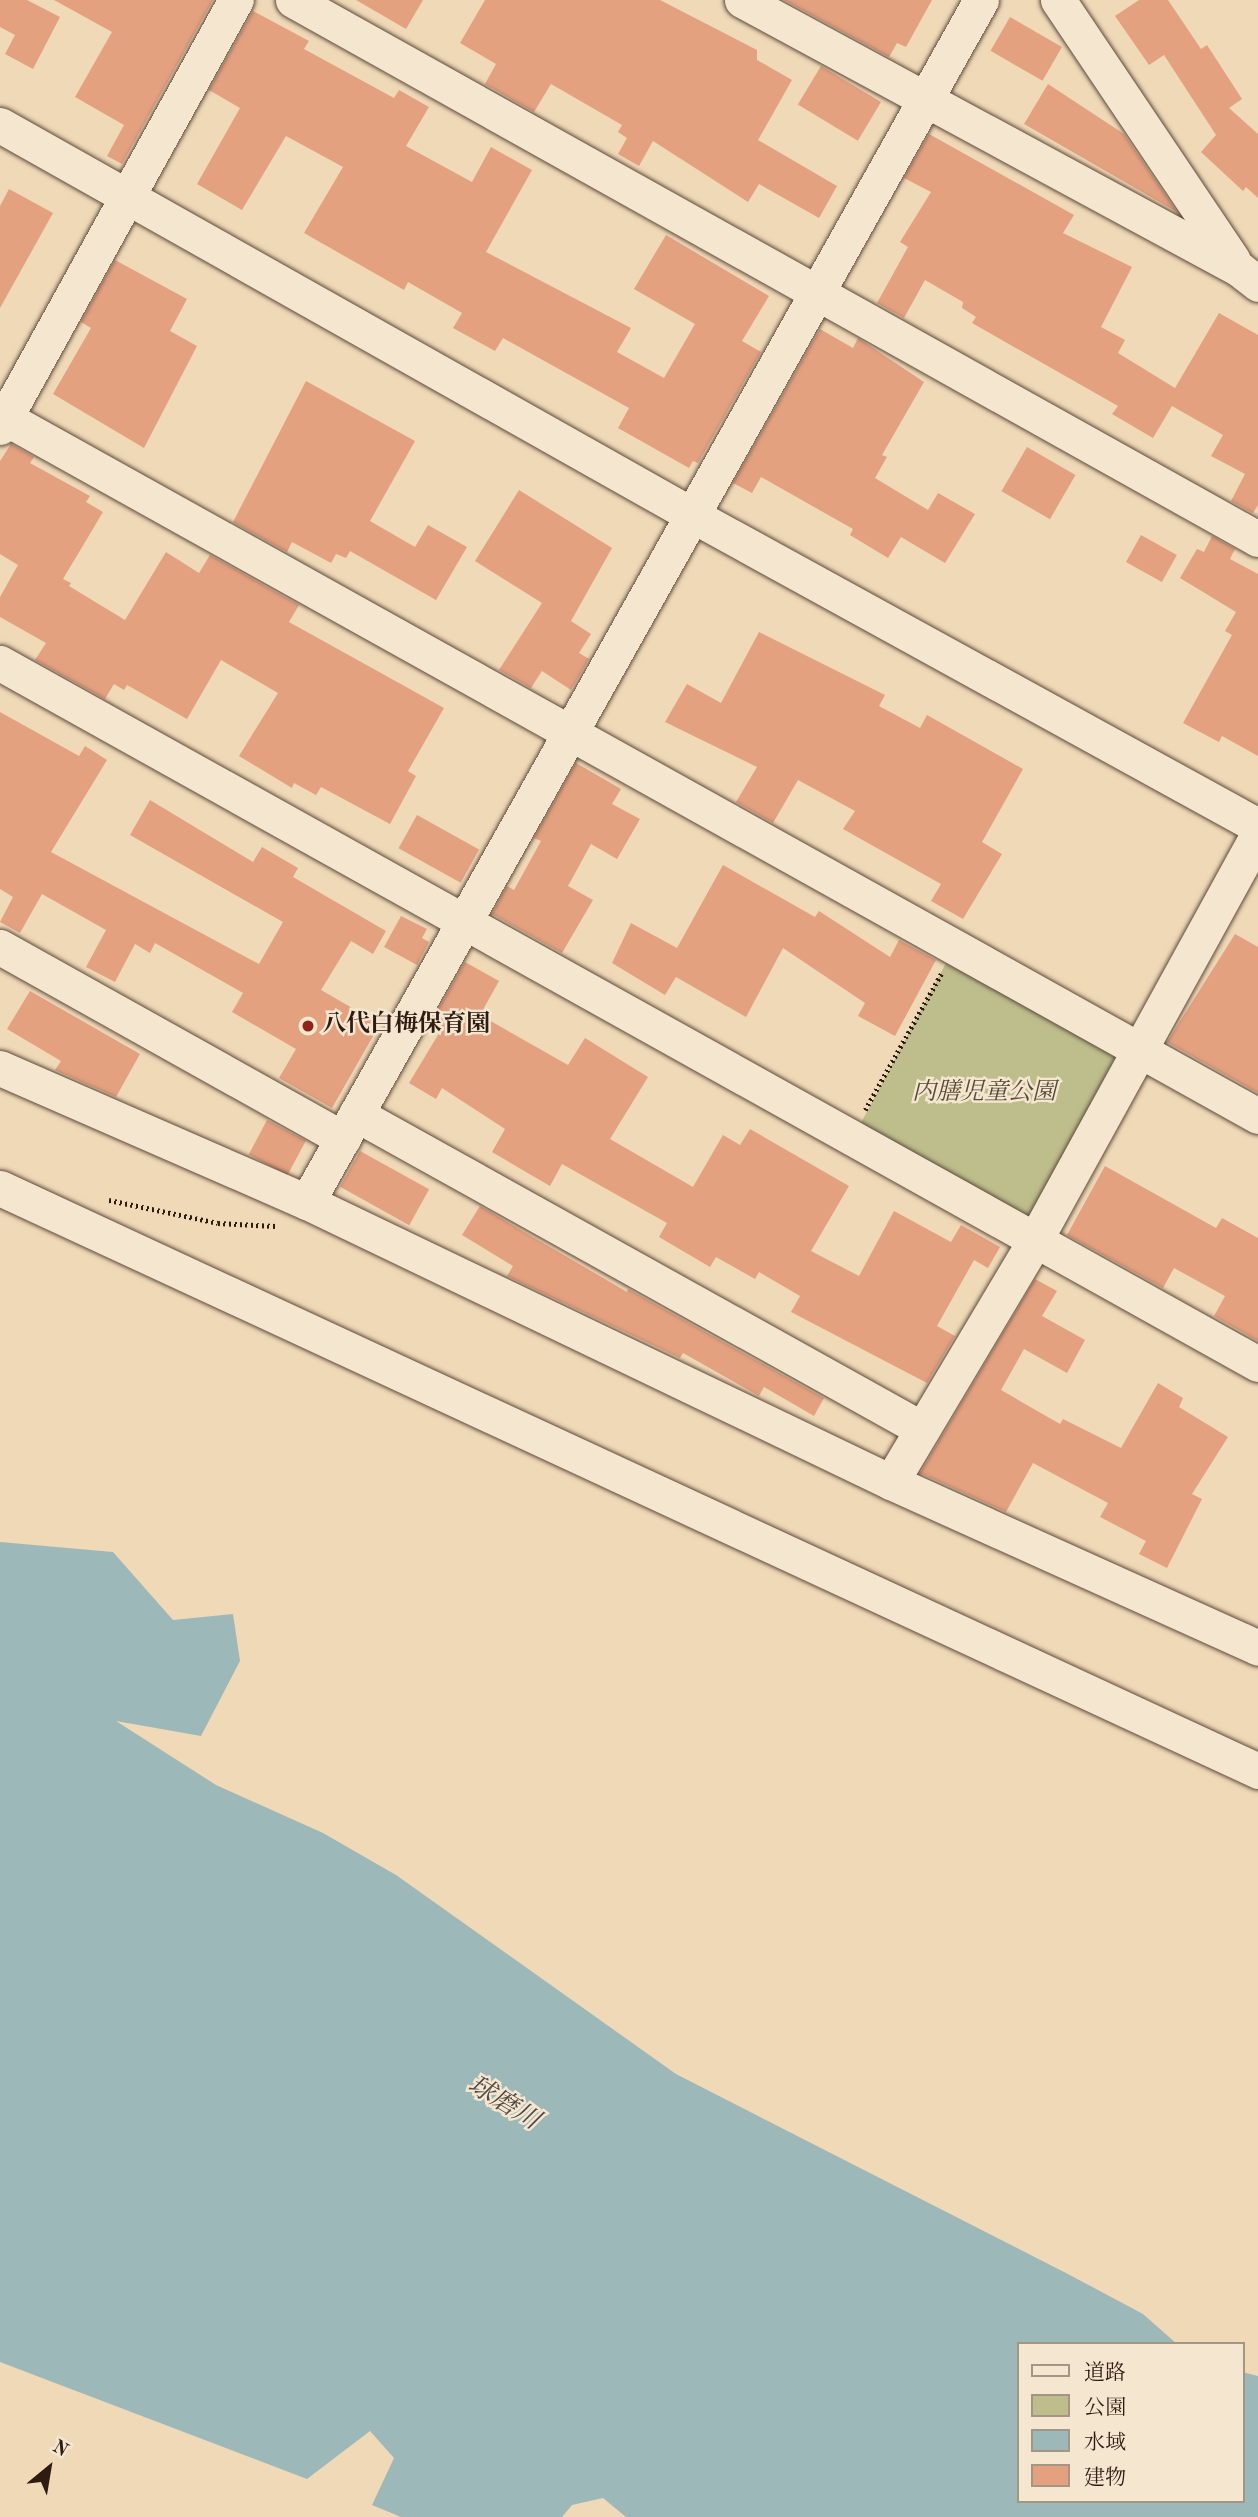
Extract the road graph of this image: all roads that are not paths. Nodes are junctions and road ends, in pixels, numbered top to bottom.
1 (236, 0) edge
2 (293, 0) edge
3 (742, 0) edge
4 (981, 0) edge
5 (1058, 0) edge
6 (924, 102) junction
7 (0, 125) edge
8 (130, 197) junction
9 (1248, 276) edge
10 (817, 292) junction
11 (2, 420) edge
12 (692, 515) junction
13 (1258, 540) edge
14 (0, 663) edge
15 (572, 730) junction
16 (1258, 826) edge
17 (1258, 834) edge
18 (464, 921) junction
19 (0, 947) edge
20 (1142, 1049) junction
21 (0, 1068) edge
22 (1258, 1116) edge
23 (349, 1126) junction
24 (0, 1188) edge
25 (307, 1202) junction
26 (1035, 1240) junction
27 (1258, 1364) edge
28 (922, 1429) junction
29 (891, 1482) junction
30 (1258, 1648) edge
31 (1258, 1771) edge

1 - 8 street
2 - 10 street
3 - 6 street
4 - 6 street
5 - 9 street
6 - 9 street
6 - 10 street
7 - 8 street
8 - 11 street
8 - 12 street
10 - 12 street
10 - 13 street
11 - 15 street
12 - 15 street
12 - 16 street
14 - 18 street
15 - 18 street
15 - 20 street
17 - 20 street
18 - 23 street
18 - 26 street
19 - 23 street
20 - 22 street
20 - 26 street
21 - 25 street
23 - 25 street
23 - 28 street
24 - 31 street
25 - 29 street
26 - 27 street
26 - 28 street
28 - 29 street
29 - 30 street

